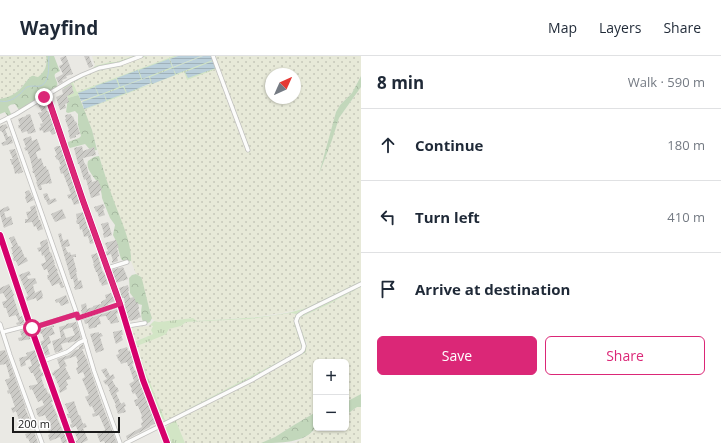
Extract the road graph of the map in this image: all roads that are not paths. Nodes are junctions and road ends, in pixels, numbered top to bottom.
1 (141, 56) edge
2 (213, 56) edge
3 (47, 95) junction
4 (8, 118) junction
5 (0, 122) edge
6 (248, 150) dead end
7 (0, 235) edge
8 (127, 262) dead end
9 (108, 268) junction
10 (361, 284) edge
11 (120, 304) junction
12 (77, 314) junction
13 (78, 318) junction
14 (145, 323) dead end
15 (0, 324) edge
16 (31, 326) junction
17 (127, 326) junction
18 (2, 332) junction
19 (85, 340) junction
20 (43, 361) junction
21 (160, 425) junction
22 (42, 443) edge
23 (72, 443) edge
24 (120, 443) edge
25 (126, 443) edge
26 (167, 443) edge

1 - 3 street
2 - 6 street
3 - 4 street
3 - 9 street
4 - 5 street
4 - 12 street
7 - 16 street
8 - 9 street
9 - 11 street
10 - 21 street
11 - 13 street
11 - 17 street
12 - 13 street
12 - 16 street
13 - 19 street
14 - 17 street
15 - 18 street
16 - 18 street
16 - 20 street
17 - 21 street
18 - 22 street
19 - 20 street
19 - 24 street
20 - 23 street
21 - 25 street
21 - 26 street

